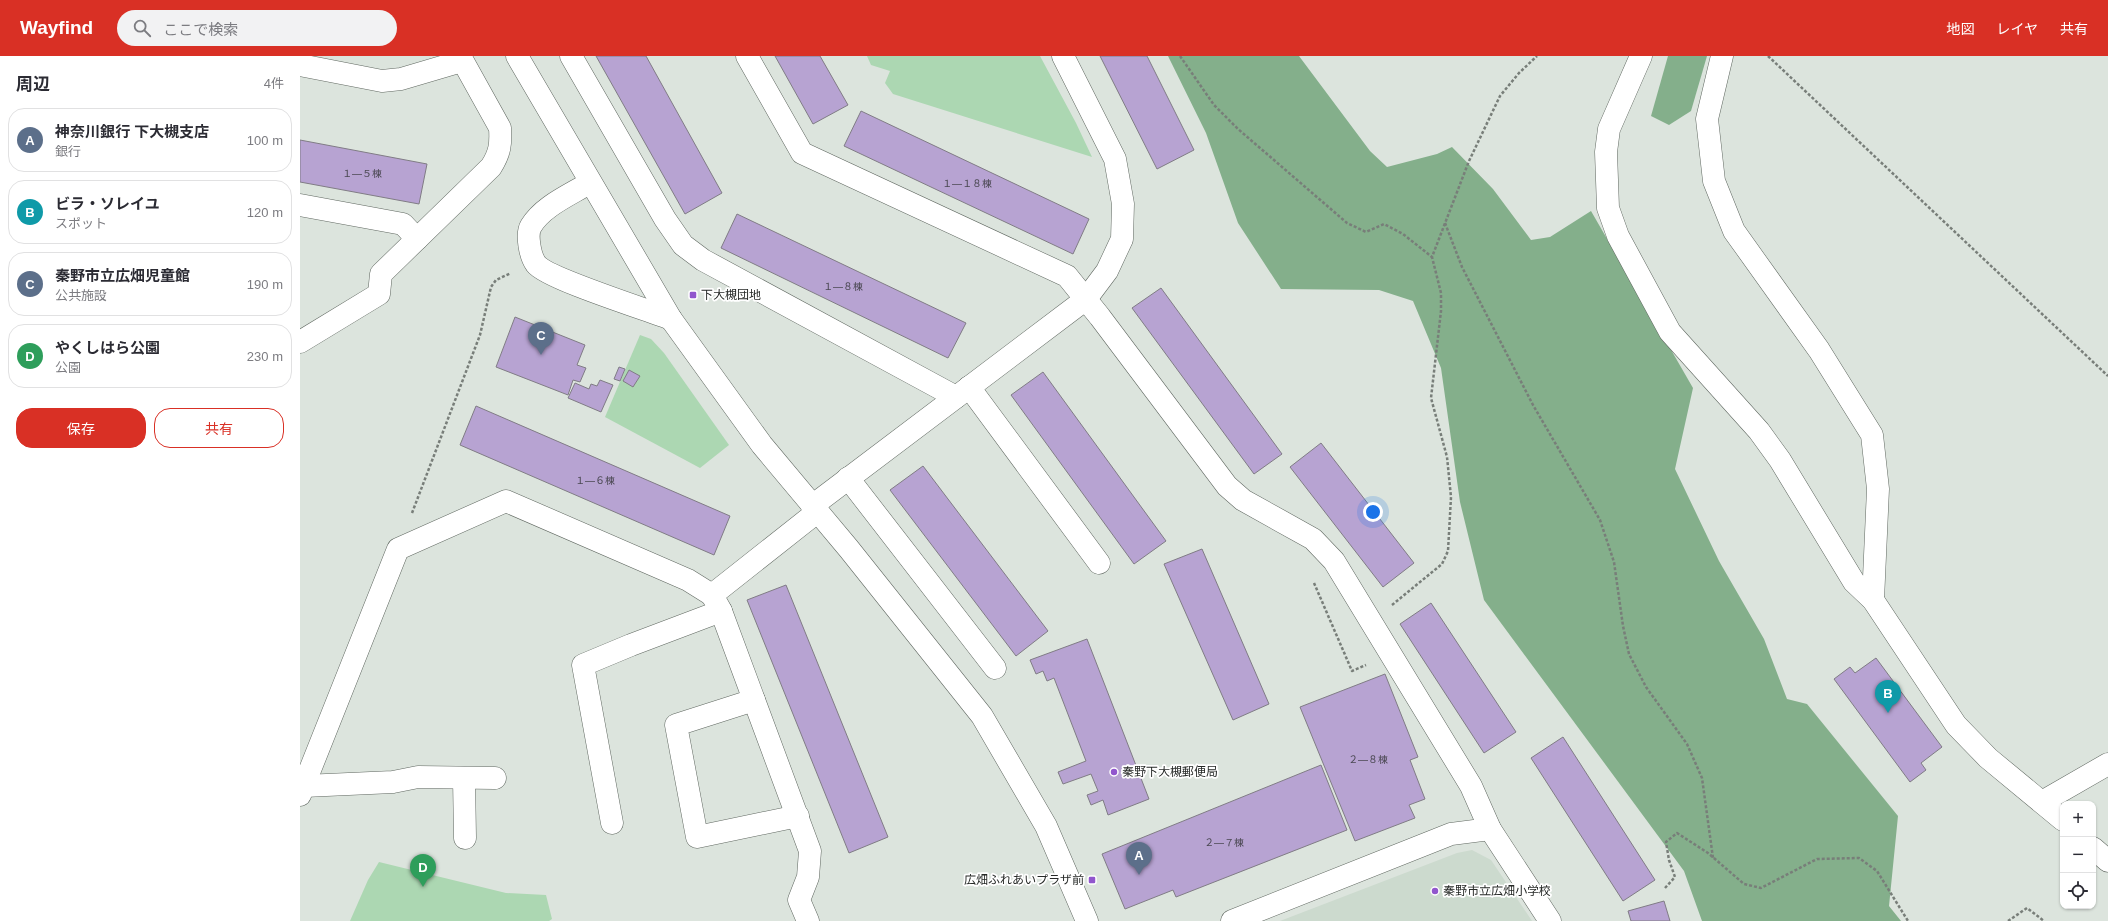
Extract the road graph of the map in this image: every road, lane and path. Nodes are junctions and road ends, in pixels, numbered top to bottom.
1 (517, 56) edge
2 (571, 56) edge
3 (747, 56) edge
4 (1063, 56) edge
5 (1180, 56) edge
6 (1537, 56) edge
7 (1641, 56) edge
8 (1722, 56) edge
9 (1768, 56) edge
10 (461, 58) edge
11 (300, 65) edge
12 (589, 183) junction
13 (300, 205) edge
14 (1445, 223) junction
15 (417, 239) junction
16 (1432, 257) junction
17 (534, 260) junction
18 (1086, 299) junction
19 (671, 318) junction
20 (300, 342) edge
21 (2108, 376) edge
22 (962, 392) junction
23 (848, 478) junction
24 (814, 509) junction
25 (398, 549) junction
26 (1334, 561) junction
27 (1099, 563) dead end
28 (1873, 600) junction
29 (716, 603) junction
30 (1372, 622) junction
31 (995, 668) dead end
32 (1352, 671) dead end
33 (754, 700) junction
34 (2108, 764) edge
35 (464, 778) junction
36 (495, 778) dead end
37 (302, 790) edge
38 (2042, 802) junction
39 (798, 816) junction
40 (2060, 817) edge
41 (612, 823) dead end
42 (1490, 829) junction
43 (465, 838) dead end
44 (2096, 851) edge
45 (1713, 858) junction
46 (2108, 861) edge
47 (1665, 888) dead end
48 (808, 921) edge
49 (1087, 921) edge
50 (1232, 921) edge
51 (1550, 921) edge
52 (1908, 921) edge
53 (2008, 921) edge
54 (2044, 921) edge

1 - 12 street
2 - 22 street
3 - 18 street
4 - 18 street
5 - 16 path
6 - 14 path
7 - 28 street
8 - 28 street
9 - 21 path
10 - 11 street
10 - 15 street
12 - 17 street
12 - 19 street
13 - 15 street
14 - 16 path
14 - 45 path
15 - 20 street
16 - 30 path
17 - 19 street
17 - 25 path
18 - 22 street
18 - 26 street
19 - 24 street
22 - 23 street
22 - 27 street
23 - 24 street
23 - 31 street
24 - 29 street
24 - 49 street
25 - 29 street
25 - 37 street
26 - 30 street
26 - 32 path
28 - 38 street
29 - 33 street
29 - 41 street
30 - 42 street
33 - 39 street
33 - 39 street
34 - 38 street
35 - 36 street
35 - 37 street
35 - 43 street
38 - 40 street
39 - 48 street
42 - 50 street
42 - 51 street
44 - 46 street
45 - 47 path
45 - 52 path
53 - 54 path

